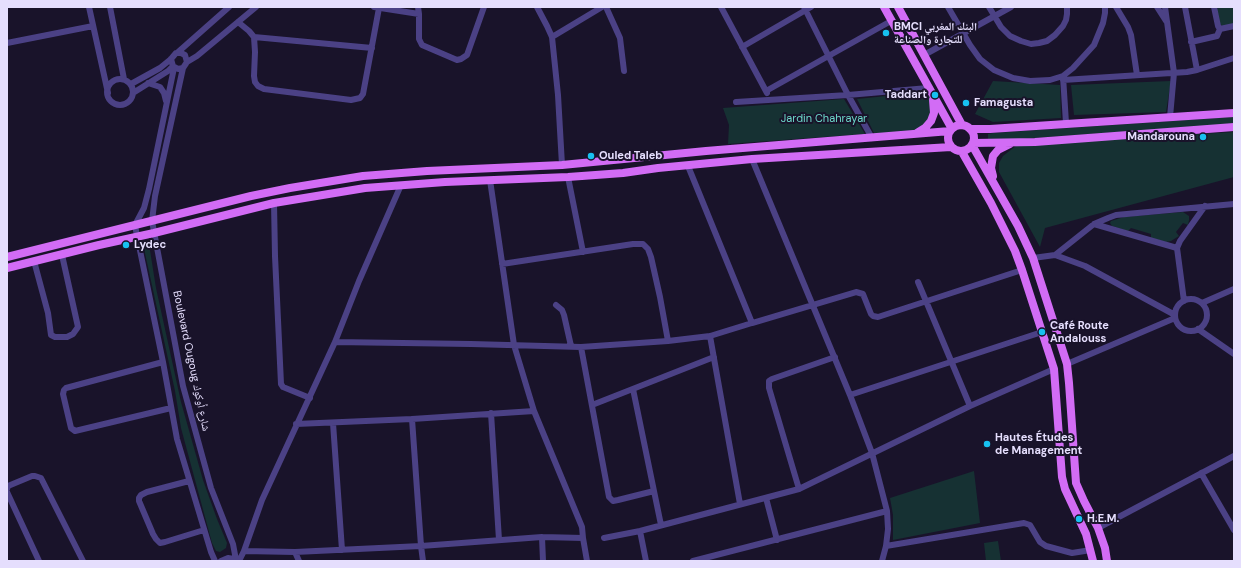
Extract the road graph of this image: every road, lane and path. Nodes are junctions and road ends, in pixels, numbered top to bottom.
1 (89, 7) edge
2 (110, 7) edge
3 (229, 7) edge
4 (256, 7) edge
5 (418, 7) edge
6 (484, 7) edge
7 (537, 7) edge
8 (602, 7) edge
9 (606, 7) edge
10 (721, 7) edge
11 (884, 7) edge
12 (898, 7) edge
13 (948, 7) edge
14 (989, 7) edge
15 (1011, 7) edge
16 (1067, 7) edge
17 (1104, 7) edge
18 (1116, 7) edge
19 (1157, 7) edge
20 (1165, 7) edge
21 (1185, 7) edge
22 (1214, 7) edge
23 (377, 8) edge
24 (807, 8) edge
25 (419, 14) junction
26 (994, 16) junction
27 (891, 21) junction
28 (238, 22) junction
29 (1168, 24) junction
30 (93, 26) junction
31 (1234, 26) edge
32 (1220, 29) junction
33 (964, 33) junction
34 (254, 37) junction
35 (552, 37) junction
36 (1191, 42) junction
37 (7, 43) edge
38 (372, 48) junction
39 (742, 48) junction
40 (177, 53) junction
41 (828, 55) junction
42 (924, 55) junction
43 (1234, 58) edge
44 (171, 59) junction
45 (188, 62) junction
46 (174, 67) junction
47 (183, 68) junction
48 (1197, 70) junction
49 (624, 71) dead end
50 (1174, 73) junction
51 (1137, 75) junction
52 (1063, 78) junction
53 (124, 79) junction
54 (148, 83) junction
55 (131, 84) junction
56 (928, 88) junction
57 (766, 91) junction
58 (108, 93) junction
59 (133, 93) junction
60 (848, 95) junction
61 (933, 97) junction
62 (770, 99) junction
63 (736, 102) dead end
64 (167, 104) junction
65 (1234, 106) edge
66 (1234, 113) edge
67 (1218, 114) junction
68 (1170, 117) junction
69 (1066, 123) junction
70 (962, 125) junction
71 (1234, 127) edge
72 (970, 129) junction
73 (951, 130) junction
74 (916, 134) junction
75 (872, 138) junction
76 (1015, 142) junction
77 (973, 144) junction
78 (951, 147) junction
79 (962, 152) junction
80 (752, 158) junction
81 (562, 165) junction
82 (688, 166) junction
83 (568, 177) junction
84 (490, 180) junction
85 (400, 185) junction
86 (995, 187) junction
87 (274, 203) junction
88 (1234, 204) edge
89 (1205, 206) junction
90 (152, 221) junction
91 (1094, 224) junction
92 (135, 225) junction
93 (154, 233) junction
94 (137, 236) junction
95 (1177, 248) junction
96 (583, 252) junction
97 (62, 255) junction
98 (1055, 255) junction
99 (7, 257) edge
100 (1033, 258) junction
101 (34, 261) junction
102 (502, 264) junction
103 (7, 268) edge
104 (1022, 270) junction
105 (918, 282) dead end
106 (1234, 289) edge
107 (1184, 301) junction
108 (927, 302) junction
109 (1202, 303) junction
110 (556, 305) dead end
111 (813, 305) junction
112 (1175, 317) junction
113 (752, 323) junction
114 (1198, 329) junction
115 (1042, 332) junction
116 (710, 336) junction
117 (668, 341) junction
118 (335, 342) junction
119 (514, 345) junction
120 (571, 346) junction
121 (581, 346) junction
122 (1234, 354) edge
123 (714, 357) junction
124 (835, 357) junction
125 (163, 362) junction
126 (952, 362) junction
127 (1066, 364) junction
128 (1054, 369) junction
129 (633, 389) junction
130 (850, 395) junction
131 (310, 398) junction
132 (592, 405) junction
133 (970, 406) junction
134 (171, 408) junction
135 (534, 411) junction
136 (491, 414) junction
137 (412, 419) junction
138 (333, 423) junction
139 (296, 424) junction
140 (872, 453) junction
141 (1234, 456) edge
142 (1201, 473) junction
143 (189, 481) junction
144 (7, 488) edge
145 (798, 489) junction
146 (654, 491) junction
147 (7, 492) edge
148 (766, 498) junction
149 (740, 504) junction
150 (887, 511) junction
151 (661, 524) junction
152 (1098, 528) junction
153 (204, 530) junction
154 (1234, 530) edge
155 (640, 531) junction
156 (542, 537) junction
157 (583, 538) junction
158 (604, 538) dead end
159 (498, 540) junction
160 (778, 540) junction
161 (421, 546) junction
162 (886, 546) junction
163 (342, 550) junction
164 (1090, 550) junction
165 (244, 551) junction
166 (295, 552) junction
167 (39, 561) edge
168 (83, 561) edge
169 (215, 561) edge
170 (221, 561) edge
171 (237, 561) edge
172 (299, 561) edge
173 (423, 561) edge
174 (543, 561) edge
175 (588, 561) edge
176 (646, 561) edge
177 (693, 561) edge
178 (882, 561) edge
179 (1093, 561) edge
180 (1106, 561) edge

1 - 30 street
2 - 53 street
3 - 40 street
4 - 28 street
5 - 25 street
6 - 25 street
7 - 35 street
8 - 35 street
9 - 49 street
10 - 39 street
11 - 27 main road
12 - 42 main road
13 - 33 street
14 - 26 street
15 - 26 street
16 - 26 street
17 - 52 street
18 - 51 street
19 - 29 street
20 - 29 street
21 - 36 street
22 - 32 street
23 - 25 street
23 - 38 street
24 - 39 street
24 - 41 street
26 - 33 street
27 - 41 street
27 - 56 main road
28 - 34 street
28 - 45 street
29 - 50 street
30 - 37 street
30 - 58 street
31 - 32 street
32 - 36 street
33 - 42 street
33 - 52 street
34 - 38 street
34 - 38 street
35 - 81 street
36 - 48 street
39 - 57 street
40 - 44 street
40 - 45 street
41 - 57 street
41 - 60 street
42 - 70 main road
43 - 48 street
44 - 46 street
44 - 55 street
45 - 47 street
46 - 47 street
46 - 54 street
46 - 64 street
47 - 90 street, Boulevard Ougoug شارع أوكوك
48 - 50 street
50 - 51 street
50 - 68 street
51 - 52 street
52 - 69 street
53 - 55 street
53 - 58 street
54 - 59 street
54 - 64 street
55 - 59 street
56 - 60 street
56 - 61 main road
57 - 62 street
58 - 59 street
60 - 62 street
60 - 75 street
61 - 73 main road
61 - 74 main road
62 - 63 street
64 - 92 street
65 - 67 main road
66 - 67 main road
67 - 68 main road
68 - 69 main road
69 - 72 main road
70 - 72 main road
70 - 73 main road
71 - 76 main road
72 - 77 main road
73 - 74 main road
73 - 78 main road
74 - 75 main road
75 - 81 main road
76 - 77 main road
76 - 86 main road
77 - 79 main road
77 - 86 main road
78 - 79 main road
78 - 80 main road
79 - 104 main road
80 - 82 main road
80 - 111 street
81 - 90 main road
82 - 83 main road
82 - 113 street
83 - 84 main road
83 - 96 street
84 - 85 main road
84 - 102 street
85 - 87 main road
85 - 118 street
86 - 100 main road
87 - 93 main road
87 - 131 street
88 - 89 street
89 - 91 street
89 - 95 street
90 - 92 main road
90 - 93 street, Boulevard Ougoug شارع أوكوك
91 - 95 street
91 - 98 street
92 - 94 street
92 - 99 main road
93 - 94 main road
93 - 171 street, Boulevard Ougoug شارع أوكوك
94 - 97 main road
94 - 125 street
95 - 107 street
96 - 102 street
96 - 117 street
97 - 101 main road
97 - 101 street
98 - 100 street
98 - 112 street
100 - 127 main road
101 - 103 main road
102 - 119 street
104 - 108 street
104 - 115 main road
105 - 108 street
106 - 109 street
107 - 109 street
107 - 112 street
108 - 111 street
108 - 126 street
109 - 114 street
110 - 120 street
111 - 113 street
111 - 124 street
112 - 114 street
112 - 127 street
113 - 116 street
114 - 122 street
115 - 126 street
115 - 128 main road
116 - 117 street
116 - 123 street
117 - 121 street
118 - 119 street
118 - 131 street
119 - 120 street
119 - 135 street
120 - 121 street
121 - 132 street
123 - 129 street
123 - 149 street
124 - 130 street
124 - 145 street
125 - 134 street
125 - 134 street
126 - 130 street
126 - 133 street
127 - 152 main road
128 - 133 street
128 - 164 main road
129 - 132 street
129 - 146 street
130 - 140 street
131 - 139 street
132 - 146 street
133 - 140 street
134 - 143 street
135 - 136 street
135 - 157 street
136 - 137 street
136 - 159 street
137 - 138 street
137 - 161 street
138 - 139 street
138 - 163 street
139 - 165 street
140 - 145 street
140 - 150 street
141 - 142 street
142 - 152 street
142 - 154 street
143 - 153 street
143 - 153 street
144 - 168 street
145 - 148 street
146 - 151 street
147 - 167 street
148 - 149 street
148 - 160 street
149 - 151 street
150 - 160 street
150 - 162 street
151 - 155 street
152 - 180 main road
153 - 169 street
155 - 158 street
155 - 176 street
156 - 157 street
156 - 159 street
156 - 174 street
157 - 175 street
159 - 161 street
160 - 177 street
161 - 163 street
161 - 173 street
162 - 164 street
162 - 178 street
163 - 166 street
164 - 179 main road
165 - 166 street
165 - 171 street
166 - 172 street
170 - 171 street

